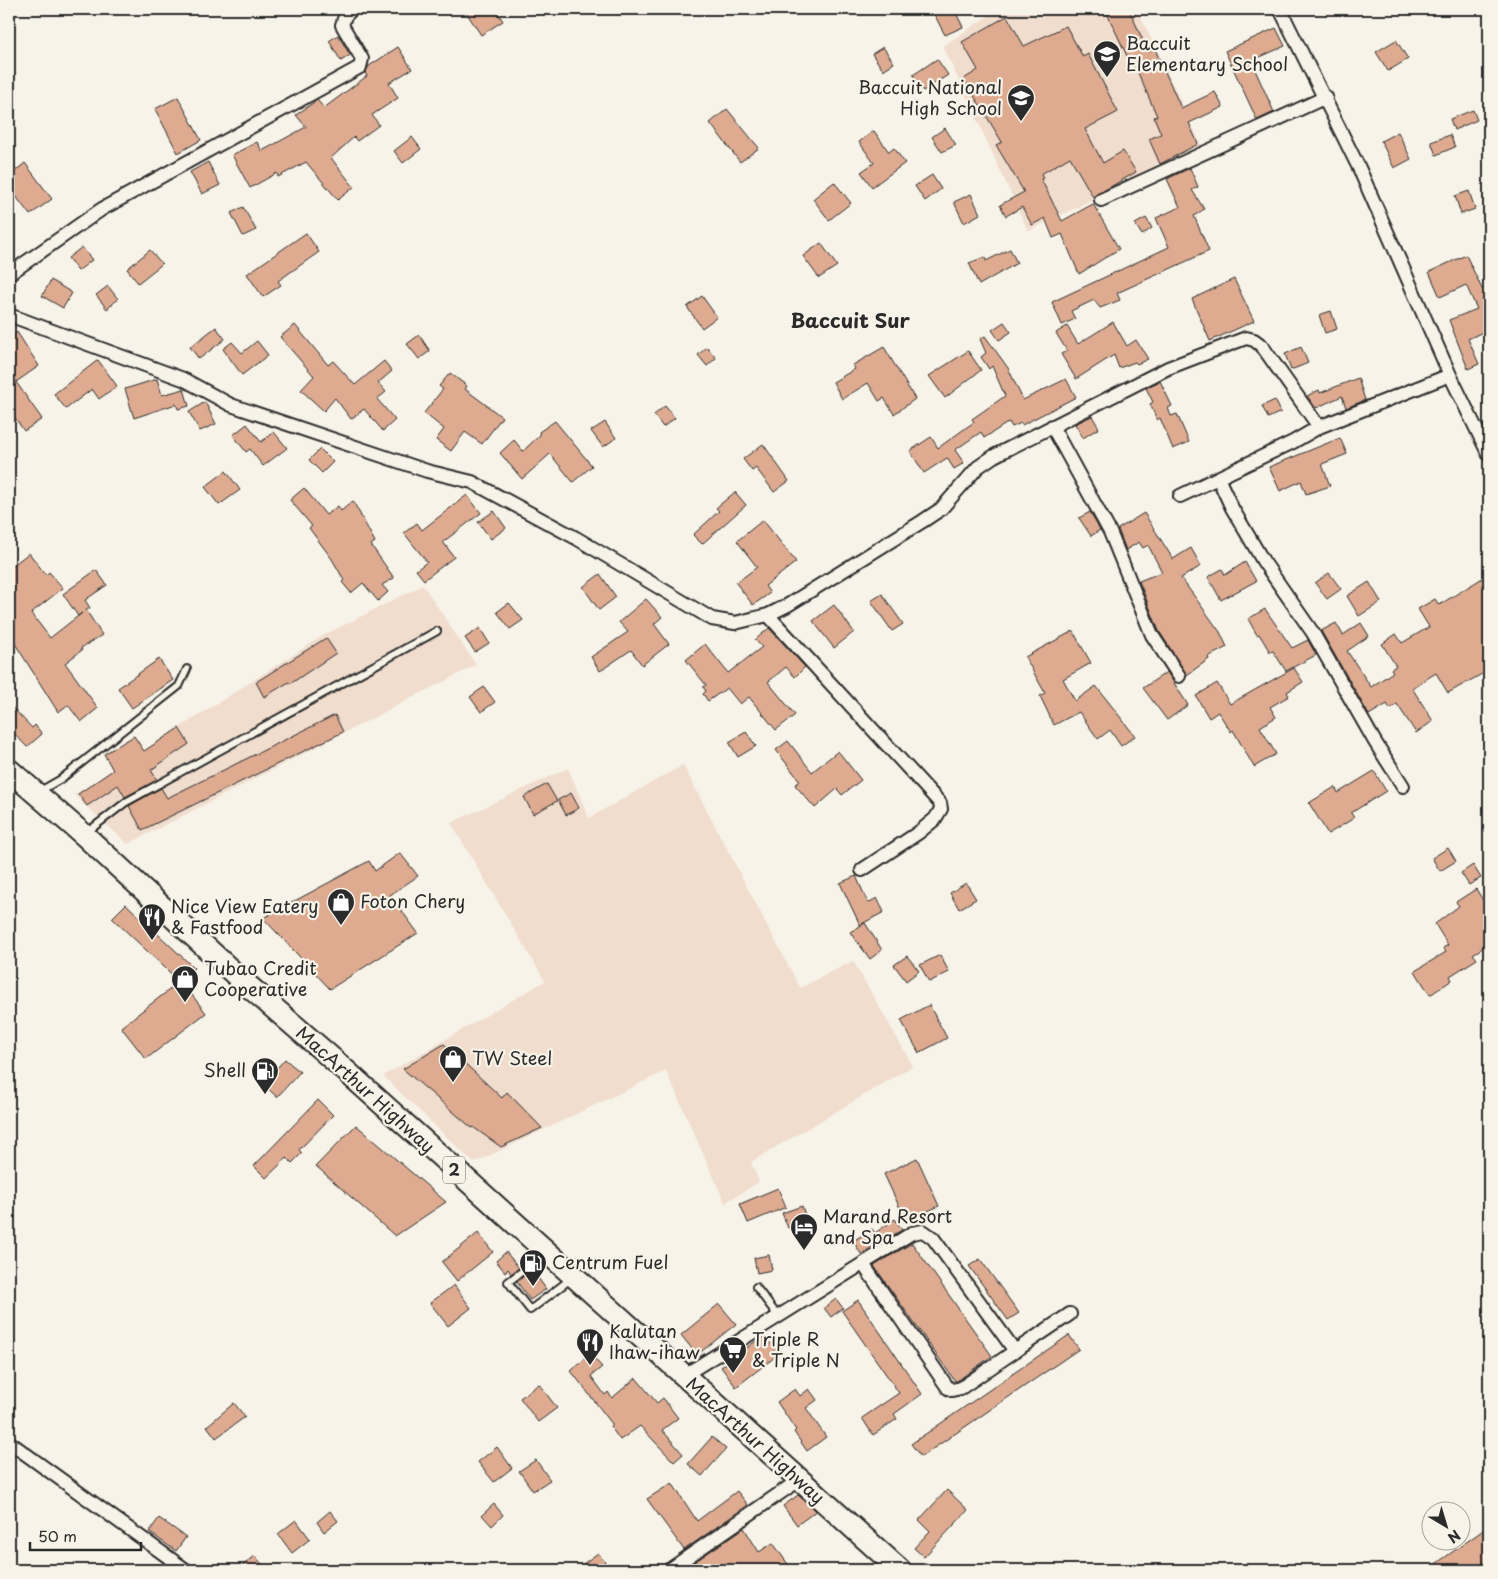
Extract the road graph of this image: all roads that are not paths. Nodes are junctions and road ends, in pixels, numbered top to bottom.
1 (352, 9) edge
2 (1280, 9) edge
3 (1326, 97) junction
4 (1100, 200) dead end
5 (9, 274) edge
6 (9, 315) edge
7 (1450, 375) junction
8 (1052, 426) junction
9 (1319, 427) junction
10 (1489, 455) edge
11 (1218, 478) junction
12 (1180, 496) dead end
13 (768, 615) junction
14 (437, 631) dead end
15 (187, 668) dead end
16 (1179, 676) dead end
17 (9, 770) edge
18 (1403, 786) dead end
19 (36, 794) junction
20 (84, 835) junction
21 (862, 870) dead end
22 (546, 1253) junction
23 (863, 1264) junction
24 (573, 1277) junction
25 (756, 1287) dead end
26 (1070, 1314) dead end
27 (778, 1316) junction
28 (1015, 1351) junction
29 (683, 1376) junction
30 (9, 1442) edge
31 (799, 1480) junction
32 (186, 1570) edge
33 (669, 1570) edge
34 (900, 1570) edge

1 - 5 street
2 - 3 street
3 - 4 street
3 - 7 street
6 - 13 street
7 - 9 street
7 - 10 street
8 - 9 street
8 - 13 street
8 - 16 street
9 - 11 street
11 - 12 street
11 - 18 street
13 - 21 street
14 - 20 lane
15 - 19 lane
17 - 19 highway, MacArthur Highway / 2
19 - 20 highway, MacArthur Highway / 2
20 - 22 highway, MacArthur Highway / 2
22 - 24 highway, MacArthur Highway / 2
22 - 24 lane
23 - 27 street
23 - 28 street
23 - 28 street
24 - 29 highway, MacArthur Highway / 2
25 - 27 lane
26 - 28 street
27 - 29 street
29 - 31 highway, MacArthur Highway / 2
30 - 32 street
31 - 33 street
31 - 34 highway, MacArthur Highway / 2

